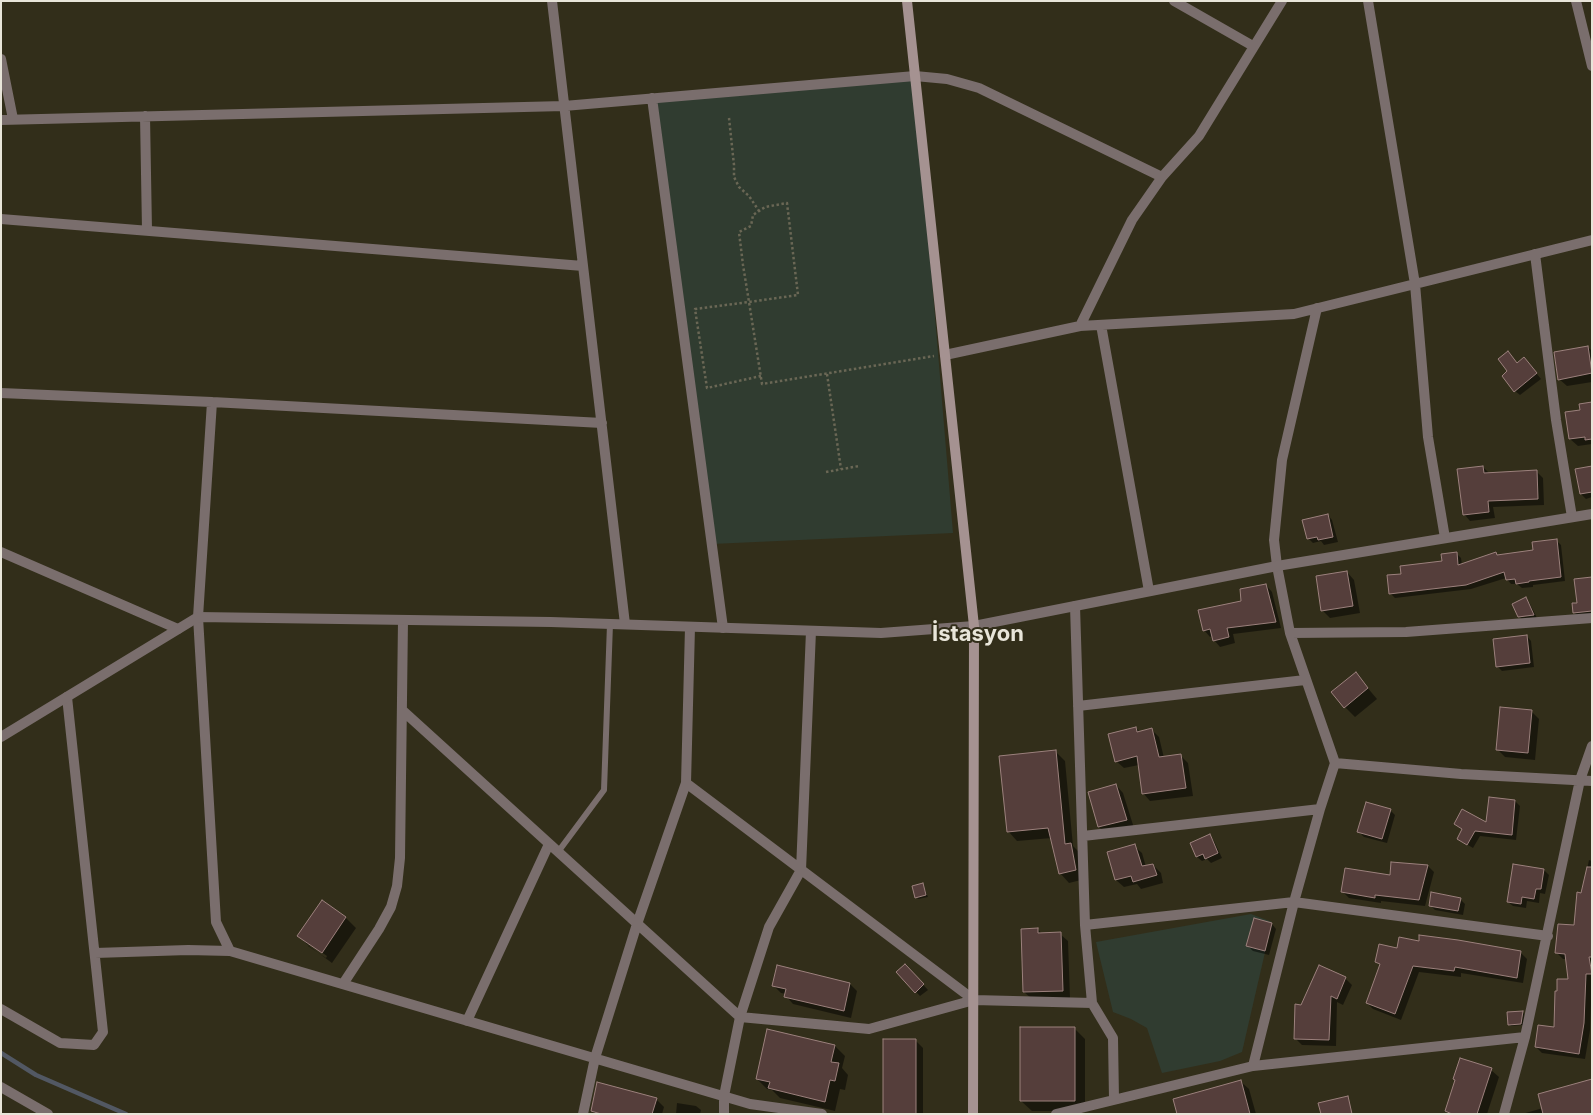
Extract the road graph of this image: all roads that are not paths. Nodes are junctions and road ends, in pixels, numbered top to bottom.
1 (552, 1) edge
2 (907, 1) edge
3 (1174, 1) edge
4 (1282, 1) edge
5 (1368, 1) edge
6 (1576, 1) edge
7 (1253, 46) junction
8 (1, 59) edge
9 (1592, 66) edge
10 (915, 76) junction
11 (652, 98) junction
12 (564, 106) junction
13 (145, 116) junction
14 (13, 119) junction
15 (1, 120) edge
16 (1162, 177) junction
17 (1, 219) edge
18 (146, 230) junction
19 (1592, 240) edge
20 (1535, 254) junction
21 (583, 266) junction
22 (1415, 284) junction
23 (1317, 308) junction
24 (1101, 325) junction
25 (1080, 326) junction
26 (945, 355) junction
27 (1, 393) edge
28 (212, 402) junction
29 (602, 423) junction
30 (1592, 514) edge
31 (1572, 517) junction
32 (1445, 538) junction
33 (1, 552) edge
34 (1277, 566) junction
35 (1149, 591) junction
36 (1075, 606) junction
37 (198, 617) junction
38 (1592, 618) edge
39 (403, 620) junction
40 (610, 624) junction
41 (625, 624) junction
42 (974, 626) junction
43 (690, 627) junction
44 (723, 628) junction
45 (178, 629) junction
46 (811, 631) junction
47 (1290, 633) junction
48 (1305, 680) junction
49 (67, 697) junction
50 (1078, 706) junction
51 (402, 710) junction
52 (1, 737) edge
53 (1592, 746) edge
54 (1335, 763) junction
55 (1580, 780) junction
56 (1592, 780) edge
57 (686, 783) junction
58 (1320, 809) junction
59 (1083, 836) junction
60 (550, 844) junction
61 (558, 852) junction
62 (801, 870) junction
63 (1294, 902) junction
64 (637, 924) junction
65 (1085, 926) junction
66 (1548, 936) junction
67 (230, 951) junction
68 (95, 953) junction
69 (342, 984) junction
70 (974, 1000) junction
71 (1092, 1003) junction
72 (1, 1010) edge
73 (740, 1018) junction
74 (467, 1021) junction
75 (1525, 1037) junction
76 (595, 1058) junction
77 (1253, 1066) junction
78 (1, 1086) edge
79 (724, 1096) junction
80 (1114, 1100) junction
81 (48, 1114) edge
82 (583, 1114) edge
83 (724, 1114) edge
84 (822, 1114) edge
85 (974, 1114) edge
86 (1056, 1114) edge
87 (1504, 1114) edge

1 - 12 street
2 - 10 main road
3 - 7 street
4 - 7 street
5 - 22 street
6 - 9 street
7 - 16 street
8 - 14 street
10 - 11 street
10 - 16 street
10 - 26 main road
11 - 12 street
11 - 44 street
12 - 13 street
12 - 21 street
13 - 14 street
13 - 18 street
14 - 15 street
16 - 25 street
17 - 18 street
18 - 21 street
19 - 20 street
20 - 22 street
20 - 31 street
21 - 29 street
22 - 23 street
22 - 32 street
23 - 24 street
23 - 34 street
24 - 25 street
24 - 35 street
25 - 26 street
26 - 42 main road
27 - 28 street
28 - 29 street
28 - 37 street
29 - 41 street
30 - 31 street
31 - 32 street
32 - 34 street
33 - 45 street
34 - 35 street
34 - 47 street
35 - 36 street
36 - 42 street
36 - 50 street
37 - 39 street
37 - 45 street
37 - 67 street
38 - 47 street
39 - 40 street
39 - 51 street
40 - 41 street
40 - 61 lane
41 - 43 street
42 - 46 street
42 - 70 main road
43 - 44 street
43 - 57 street
44 - 46 street
45 - 49 street
46 - 62 street
47 - 48 street
48 - 50 street
48 - 54 street
49 - 52 street
49 - 68 street
50 - 59 street
51 - 60 street
51 - 69 street
53 - 55 street
54 - 55 street
54 - 58 street
55 - 56 street
55 - 66 street
57 - 62 street
57 - 64 street
58 - 59 street
58 - 63 street
59 - 65 street
60 - 61 street
60 - 74 street
61 - 64 street
62 - 70 street
62 - 73 street
63 - 65 street
63 - 66 street
63 - 77 street
64 - 73 street
64 - 76 street
65 - 71 street
66 - 75 street
67 - 68 street
67 - 69 street
68 - 72 street
69 - 74 street
70 - 71 street
70 - 73 street
70 - 85 main road
71 - 80 street
73 - 79 street
74 - 76 street
75 - 77 street
75 - 87 street
76 - 79 street
76 - 82 street
77 - 80 street
78 - 81 street
79 - 83 street
79 - 84 street
80 - 86 street

